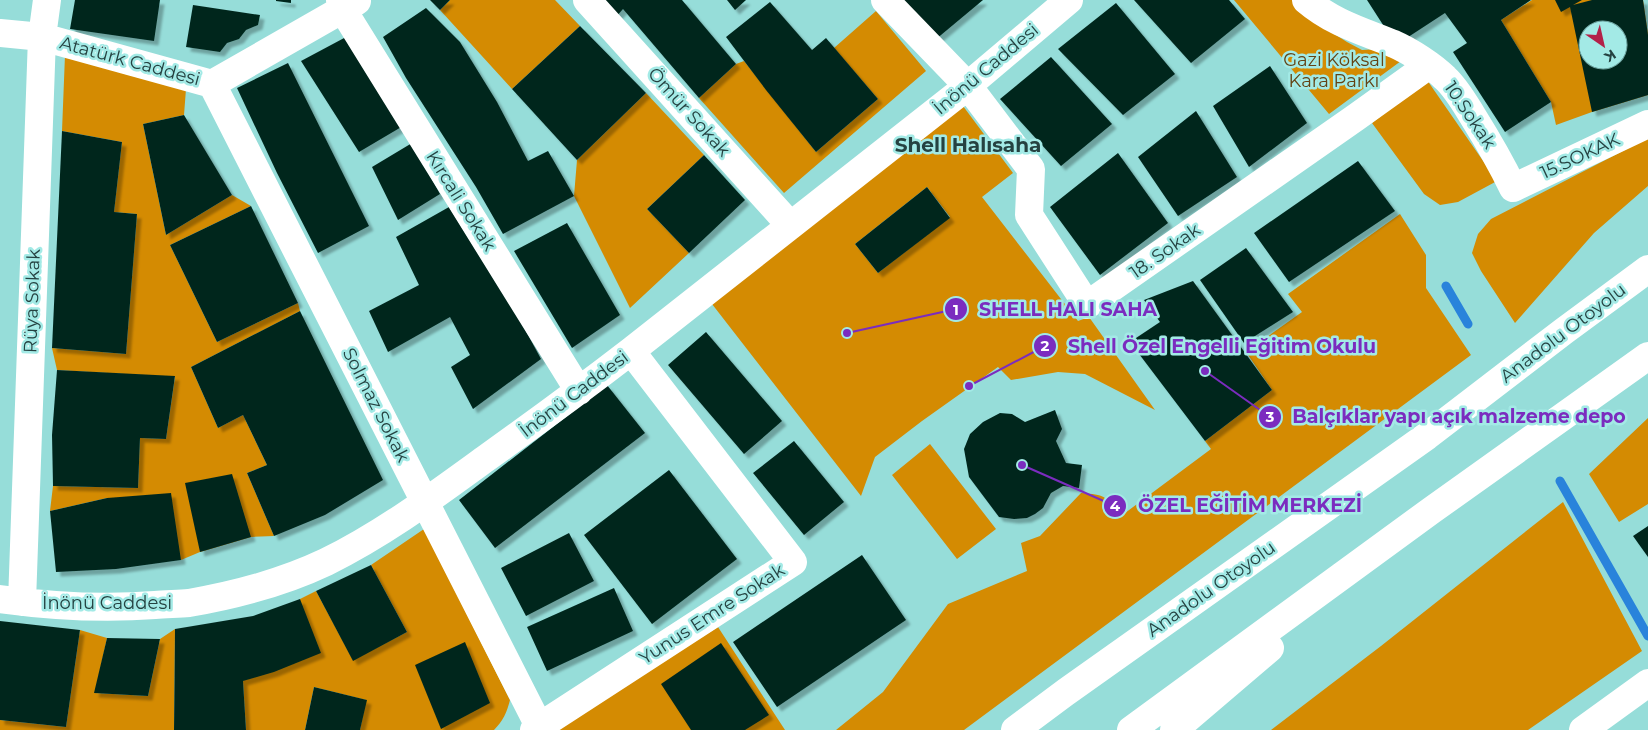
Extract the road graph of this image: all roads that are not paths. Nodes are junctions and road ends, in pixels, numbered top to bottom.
1 (47, 0) edge
2 (587, 0) edge
3 (885, 0) edge
4 (1069, 0) edge
5 (1306, 0) edge
6 (347, 3) edge
7 (0, 33) edge
8 (42, 37) junction
9 (1429, 65) junction
10 (212, 84) junction
11 (968, 86) junction
12 (1648, 124) edge
13 (1513, 188) joint
14 (790, 225) junction
15 (1648, 269) edge
16 (631, 352) junction
17 (1648, 356) edge
18 (579, 391) junction
19 (425, 502) junction
20 (1432, 510) junction
21 (11, 601) edge
22 (1648, 683) edge
23 (1593, 727) edge
24 (536, 728) edge
25 (1015, 730) edge
26 (1131, 730) edge
27 (1174, 730) edge

1 - 8 main road, Rüya Sokak
2 - 14 main road, Ömür Sokak
3 - 11 main road
4 - 11 main road, İnönü Caddesi
5 - 9 main road, 10.Sokak
6 - 10 main road, Atatürk Caddesi
6 - 18 main road, Kırcali Sokak
7 - 8 main road, Atatürk Caddesi
8 - 10 main road, Atatürk Caddesi
8 - 21 main road, Rüya Sokak
9 - 11 main road, 18. Sokak
9 - 13 main road, 10.Sokak
10 - 19 main road, Solmaz Sokak
11 - 14 main road, İnönü Caddesi
12 - 13 main road, 15.SOKAK
14 - 16 main road, İnönü Caddesi
15 - 25 main road, Anadolu Otoyolu
16 - 18 main road, İnönü Caddesi
16 - 24 main road, Yunus Emre Sokak
17 - 20 main road
18 - 19 main road, İnönü Caddesi
19 - 21 main road, İnönü Caddesi
19 - 24 main road, Solmaz Sokak
20 - 26 main road
20 - 27 main road
22 - 23 main road

